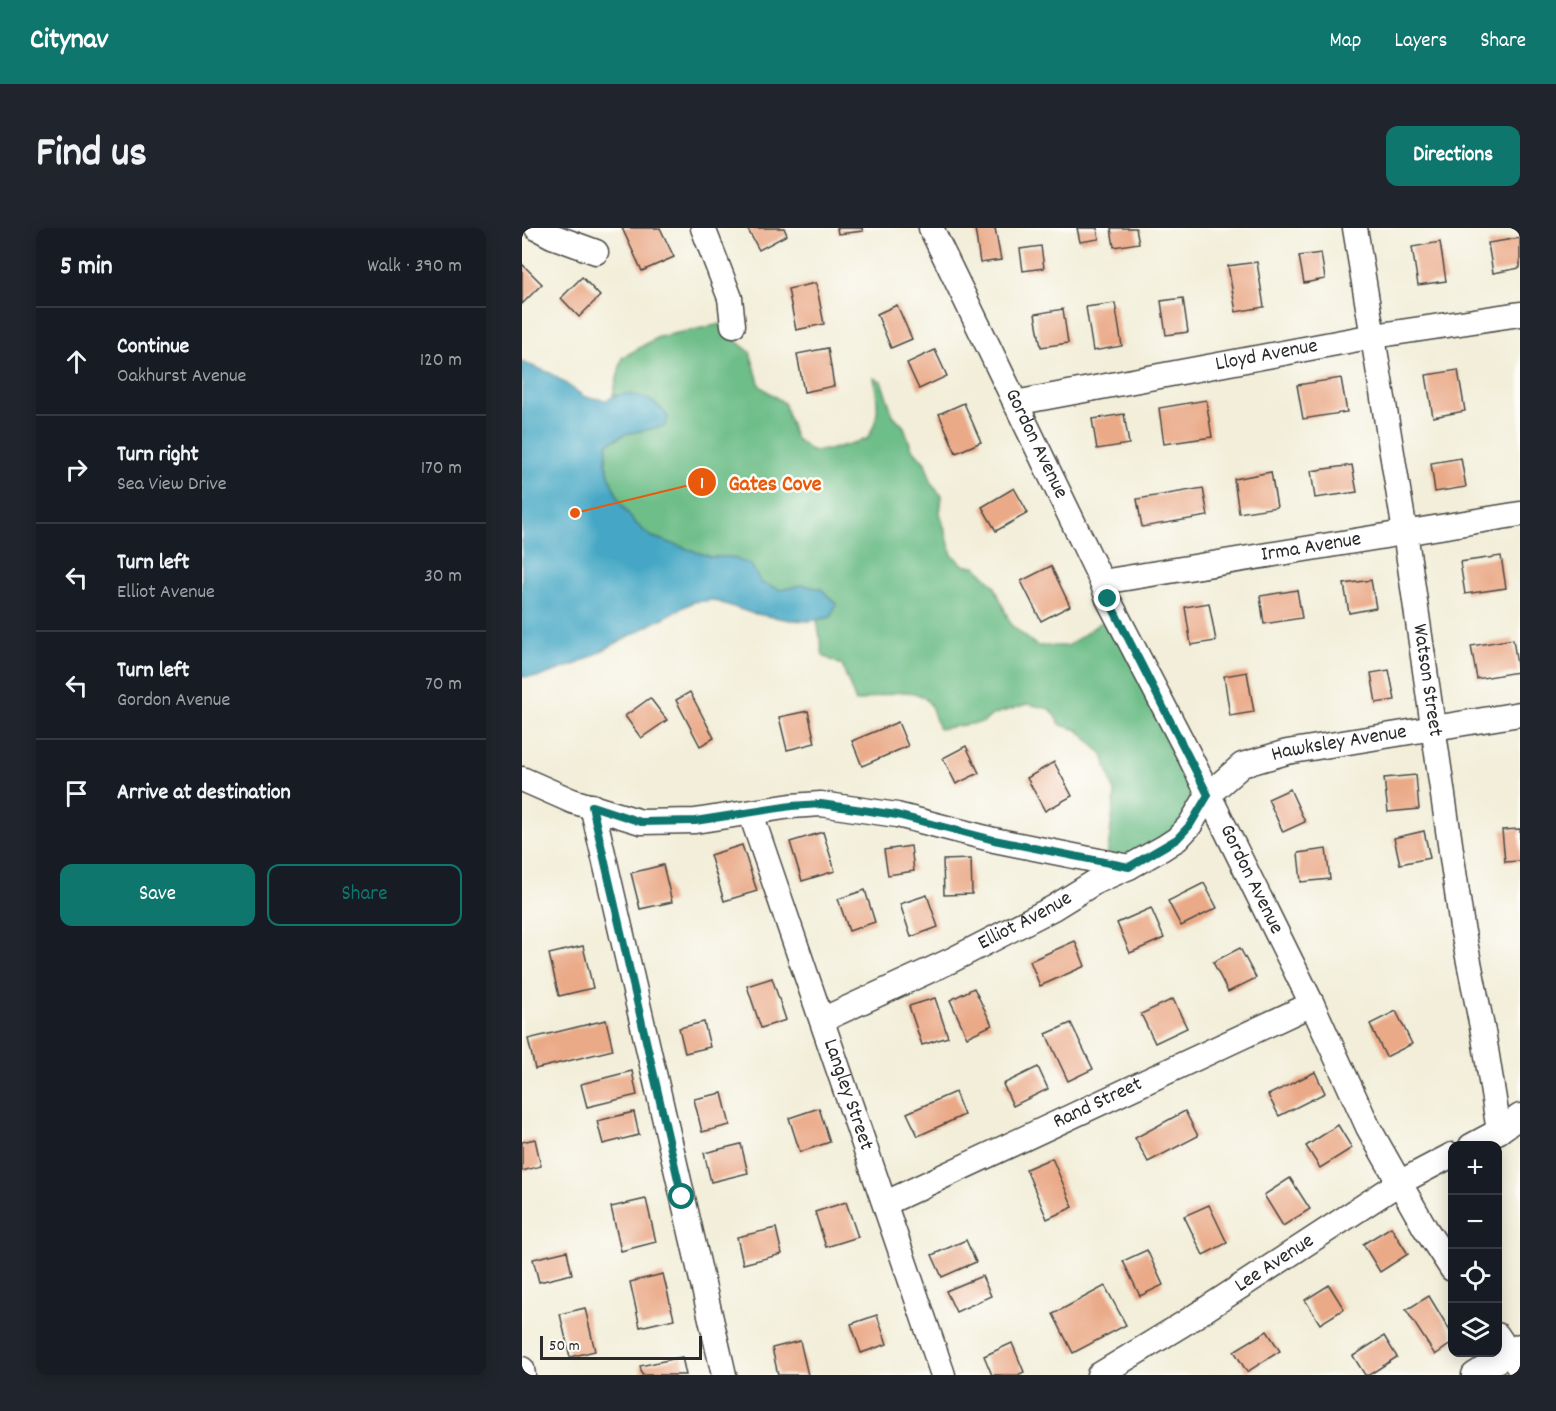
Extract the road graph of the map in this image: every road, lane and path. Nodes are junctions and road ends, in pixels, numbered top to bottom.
1 (537, 228) edge
2 (703, 228) edge
3 (932, 228) edge
4 (1355, 228) edge
5 (597, 252) dead end
6 (1520, 314) edge
7 (733, 325) dead end
8 (1374, 336) junction
9 (1015, 403) junction
10 (1520, 514) edge
11 (1405, 532) junction
12 (1102, 582) junction
13 (1520, 714) edge
14 (1433, 728) junction
15 (522, 779) edge
16 (1208, 795) junction
17 (592, 806) junction
18 (751, 814) junction
19 (1129, 867) junction
20 (1312, 1004) junction
21 (822, 1020) junction
22 (1520, 1116) edge
23 (1498, 1131) junction
24 (1480, 1141) edge
25 (1448, 1157) edge
26 (1399, 1183) junction
27 (886, 1203) junction
28 (1448, 1263) edge
29 (1512, 1350) edge
30 (522, 1370) edge
31 (523, 1375) edge
32 (724, 1375) edge
33 (943, 1375) edge
34 (1099, 1375) edge
35 (1474, 1375) edge

1 - 5 street
2 - 7 street
3 - 9 street, Gordon Avenue
4 - 8 street, Watson Street
6 - 8 street, Lloyd Avenue
8 - 9 street, Lloyd Avenue
8 - 11 street, Watson Street
9 - 12 street, Gordon Avenue
10 - 11 street, Irma Avenue
11 - 12 street, Irma Avenue
11 - 14 street, Watson Street
12 - 16 street, Gordon Avenue
13 - 14 street, Hawksley Avenue
14 - 16 street, Hawksley Avenue
14 - 23 street, Watson Street
15 - 17 street
16 - 19 street, Elliot Avenue
16 - 20 street, Gordon Avenue
17 - 18 street
17 - 32 street
18 - 19 street
18 - 21 street, Langley Street
19 - 21 street, Elliot Avenue
20 - 26 street, Gordon Avenue
20 - 27 street, Rand Street
21 - 27 street, Langley Street
22 - 23 street
23 - 24 street
25 - 26 street, Lee Avenue
26 - 28 street, Gordon Avenue
26 - 34 street, Lee Avenue
27 - 33 street, Langley Street
29 - 35 street
30 - 31 street

